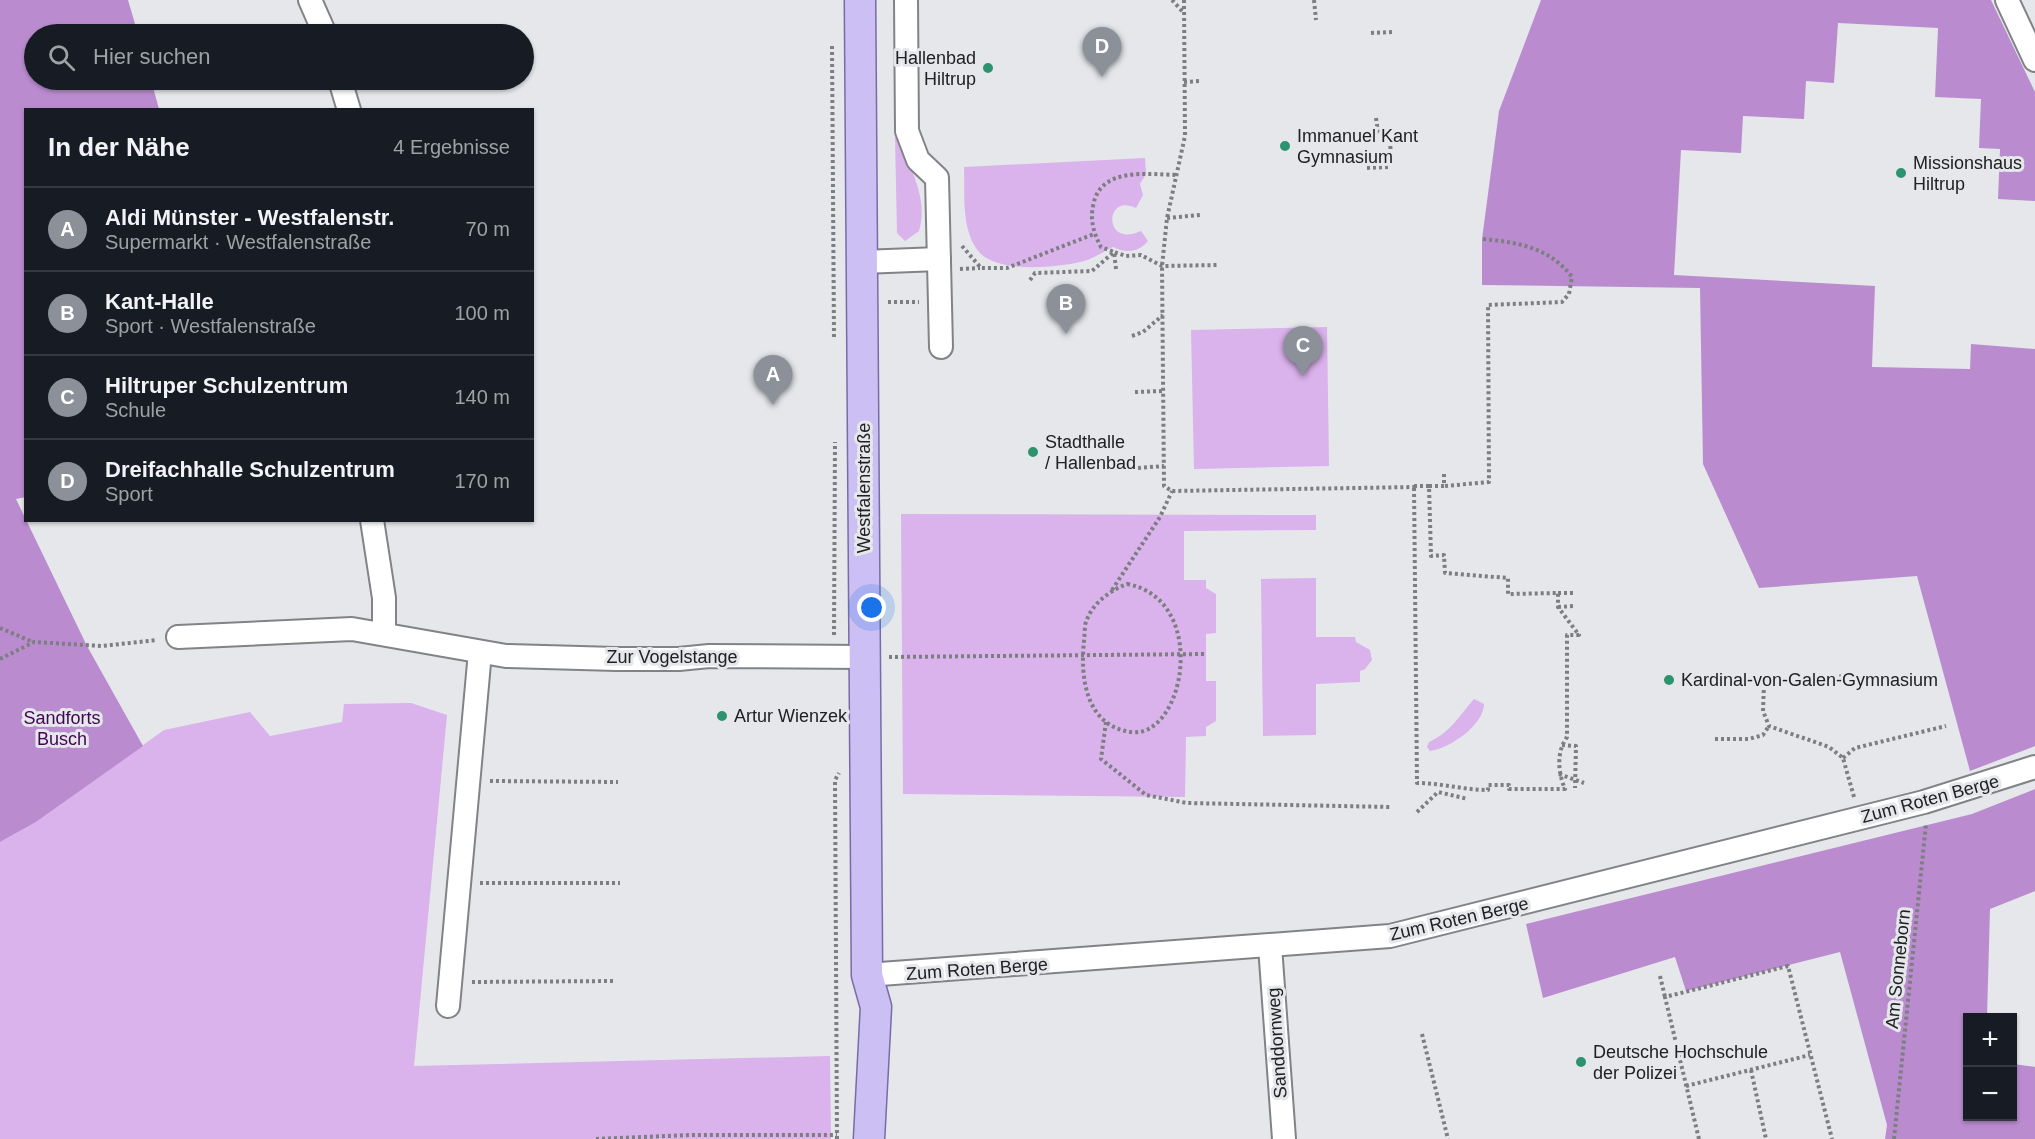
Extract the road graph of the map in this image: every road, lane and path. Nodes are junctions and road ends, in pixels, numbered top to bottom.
1 (310, 0) edge
2 (860, 0) edge
3 (906, 0) edge
4 (1172, 0) edge
5 (1184, 0) edge
6 (1314, 0) edge
7 (2007, 0) edge
8 (1184, 12) junction
9 (1316, 20) dead end
10 (321, 24) edge
11 (1393, 32) dead end
12 (1371, 33) dead end
13 (832, 36) dead end
14 (2035, 60) edge
15 (1201, 81) dead end
16 (1184, 82) junction
17 (343, 90) edge
18 (348, 108) edge
19 (1376, 118) dead end
20 (1390, 140) junction
21 (1410, 140) dead end
22 (1391, 158) dead end
23 (1390, 167) dead end
24 (1367, 168) dead end
25 (1176, 175) junction
26 (1200, 215) dead end
27 (1167, 218) junction
28 (1094, 234) junction
29 (962, 236) dead end
30 (1482, 239) dead end
31 (1114, 252) junction
32 (939, 259) junction
33 (862, 262) junction
34 (1218, 265) dead end
35 (1162, 266) junction
36 (1116, 269) dead end
37 (1030, 280) dead end
38 (940, 302) junction
39 (887, 303) dead end
40 (1163, 314) junction
41 (1132, 336) dead end
42 (834, 340) dead end
43 (941, 347) dead end
44 (1163, 391) junction
45 (1135, 392) dead end
46 (835, 432) dead end
47 (1164, 466) junction
48 (1138, 468) dead end
49 (1444, 472) dead end
50 (1429, 486) junction
51 (1444, 486) junction
52 (1172, 491) junction
53 (372, 522) edge
54 (1112, 590) junction
55 (1558, 593) junction
56 (1574, 593) dead end
57 (1574, 606) dead end
58 (1558, 607) junction
59 (0, 628) edge
60 (384, 633) junction
61 (178, 637) joint
62 (34, 642) junction
63 (480, 652) junction
64 (1206, 654) dead end
65 (1179, 656) junction
66 (851, 657) junction
67 (1083, 657) junction
68 (0, 659) edge
69 (1739, 676) dead end
70 (1845, 676) dead end
71 (1764, 684) junction
72 (1106, 721) junction
73 (1769, 726) junction
74 (1946, 726) dead end
75 (1715, 739) dead end
76 (1562, 745) junction
77 (1843, 758) junction
78 (842, 766) dead end
79 (2035, 767) edge
80 (1559, 773) junction
81 (469, 781) junction
82 (618, 782) dead end
83 (1439, 783) junction
84 (1584, 783) dead end
85 (1575, 788) dead end
86 (1438, 792) junction
87 (1468, 799) dead end
88 (1924, 802) junction
89 (1391, 807) dead end
90 (1417, 812) dead end
91 (1862, 818) junction
92 (459, 883) junction
93 (620, 883) dead end
94 (1270, 946) junction
95 (867, 975) junction
96 (1660, 976) dead end
97 (616, 981) dead end
98 (450, 982) junction
99 (1665, 998) junction
100 (448, 1006) dead end
101 (1422, 1034) dead end
102 (1810, 1055) junction
103 (1751, 1070) junction
104 (1686, 1086) junction
105 (868, 1125) edge
106 (837, 1137) edge
107 (596, 1139) edge
108 (1284, 1139) edge
109 (1448, 1139) edge
110 (1699, 1139) edge
111 (1766, 1139) edge
112 (1832, 1139) edge
113 (1894, 1139) edge

1 - 10 street
2 - 33 main road, Westfalenstraße
3 - 32 street
4 - 8 path
5 - 8 path
6 - 9 path
7 - 14 street
8 - 16 path
11 - 12 path
13 - 42 path
15 - 16 path
16 - 25 path
17 - 18 street
19 - 20 path
20 - 21 path
20 - 22 path
23 - 24 path
25 - 27 path
25 - 28 path
26 - 27 path
27 - 35 path
28 - 29 path
28 - 31 path
30 - 51 path
31 - 35 path
31 - 36 path
31 - 37 path
32 - 33 street
32 - 38 street
33 - 66 main road, Westfalenstraße
34 - 35 path
35 - 40 path
38 - 39 path
38 - 43 street
40 - 41 path
40 - 44 path
44 - 45 path
44 - 47 path
46 - 66 path
47 - 48 path
47 - 52 path
49 - 51 path
50 - 51 path
50 - 52 path
50 - 55 path
50 - 83 path
52 - 54 path
53 - 60 street
54 - 65 path
54 - 67 path
55 - 56 path
55 - 58 path
57 - 58 path
58 - 76 path
59 - 62 path
60 - 61 street, Zur Vogelstange
60 - 63 street, Zur Vogelstange
61 - 62 path
62 - 68 path
63 - 66 street, Zur Vogelstange
63 - 81 street
64 - 65 path
65 - 67 path
65 - 72 path
66 - 67 path
66 - 95 main road, Westfalenstraße
67 - 72 path
69 - 71 path
70 - 71 path
71 - 73 path
72 - 89 path
73 - 75 path
73 - 77 path
74 - 77 path
76 - 80 path
76 - 85 path
77 - 91 path
78 - 106 path
79 - 88 street, Zum Roten Berge
80 - 83 path
80 - 84 path
81 - 82 path
81 - 92 street
83 - 86 path
86 - 87 path
86 - 90 path
88 - 91 street, Zum Roten Berge
88 - 113 path, Am Sonneborn
91 - 94 street, Zum Roten Berge
92 - 93 path
92 - 98 street
94 - 95 street, Zum Roten Berge
94 - 108 street, Sanddornweg
95 - 105 main road, Westfalenstraße
96 - 99 path
97 - 98 path
98 - 100 street
99 - 102 path
99 - 104 path
101 - 109 path
102 - 103 path
102 - 112 path
103 - 104 path
103 - 111 path
104 - 110 path
106 - 107 path

